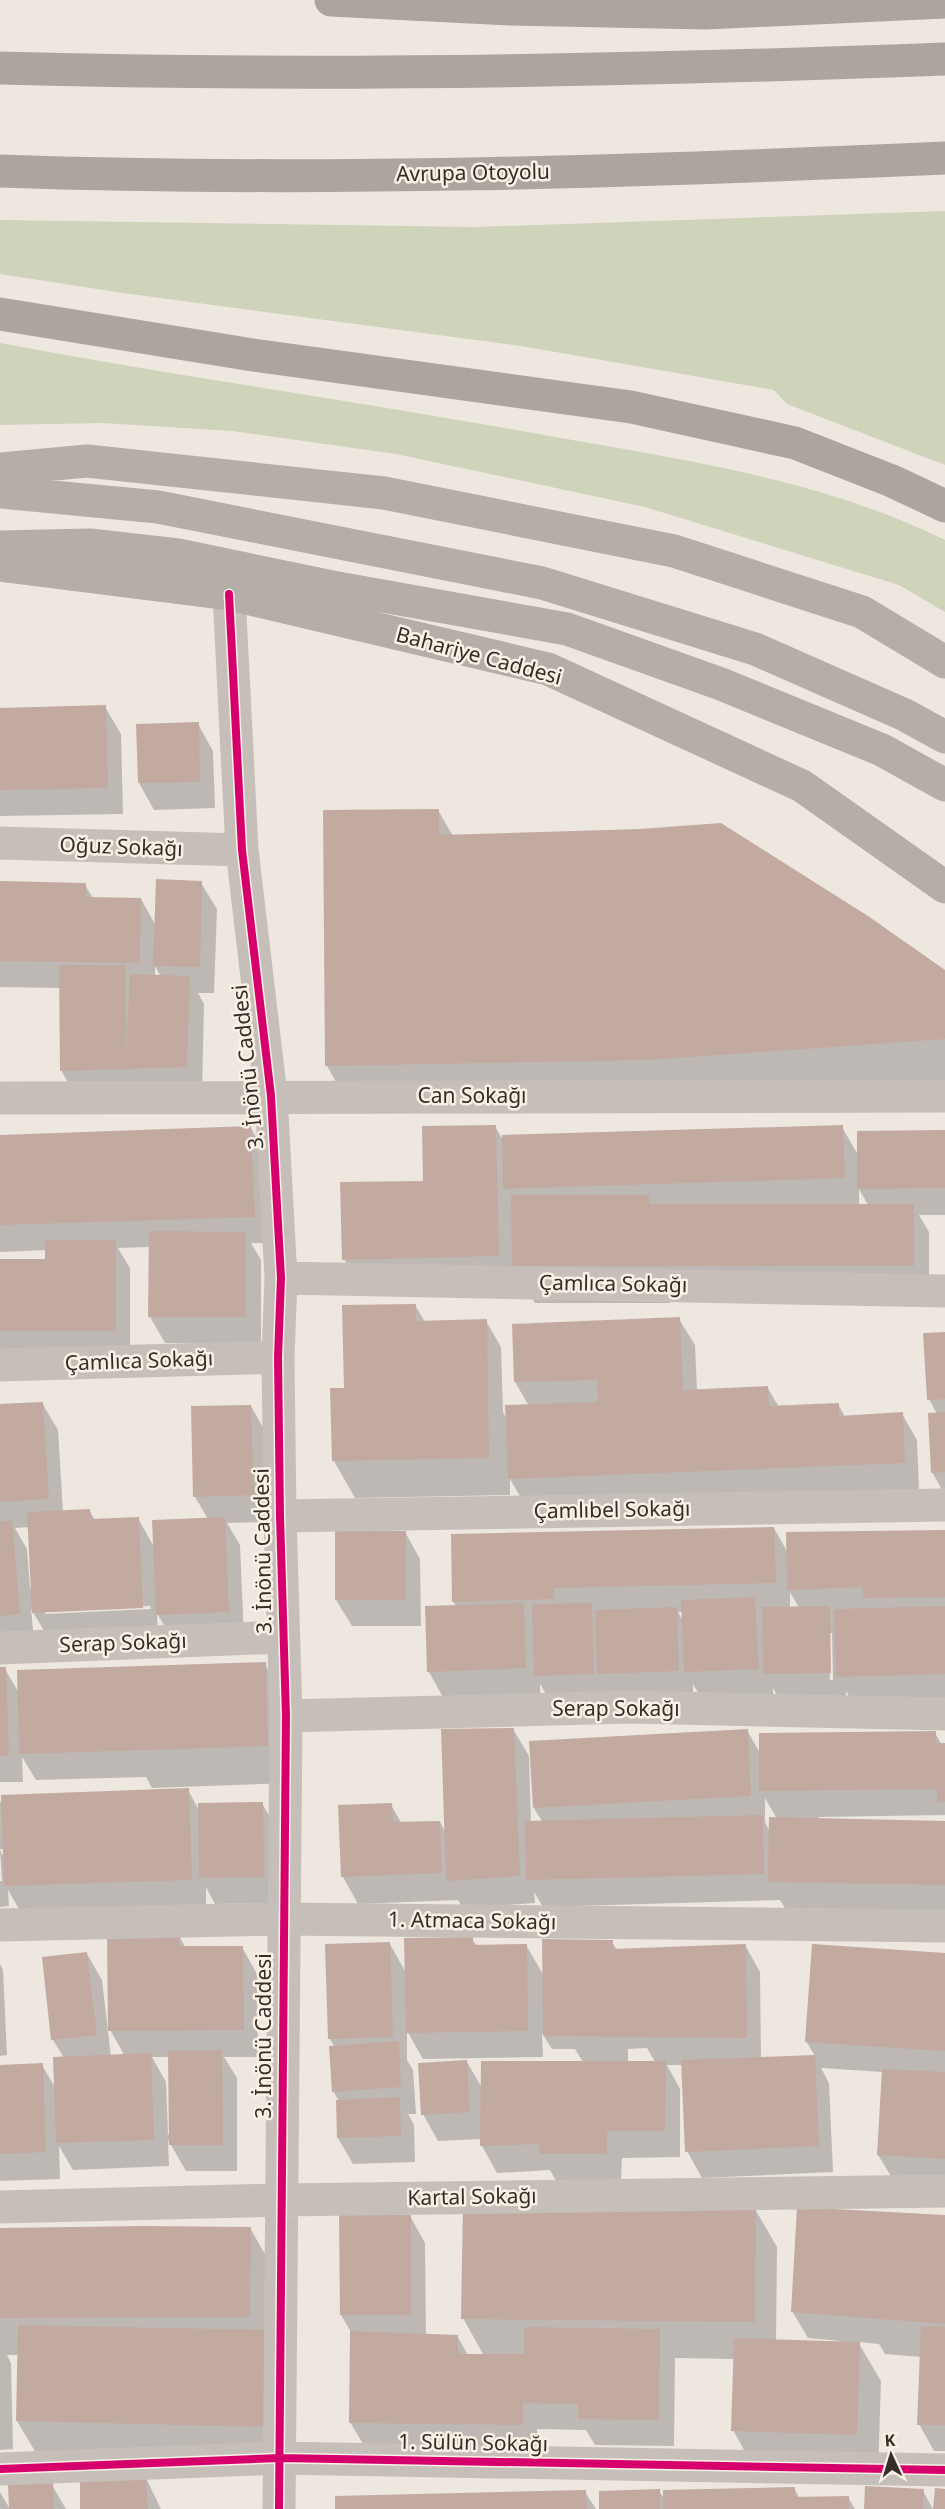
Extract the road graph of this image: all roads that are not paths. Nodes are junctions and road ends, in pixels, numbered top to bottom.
1 (331, 0) edge
2 (945, 2) edge
3 (945, 59) edge
4 (0, 68) edge
5 (945, 158) edge
6 (0, 171) edge
7 (0, 314) edge
8 (0, 469) edge
9 (0, 492) edge
10 (945, 506) edge
11 (0, 547) edge
12 (0, 565) edge
13 (229, 594) junction
14 (945, 662) edge
15 (945, 737) edge
16 (945, 785) edge
17 (0, 843) edge
18 (242, 850) junction
19 (945, 887) edge
20 (271, 1096) junction
21 (945, 1096) edge
22 (0, 1098) edge
23 (282, 1278) junction
24 (945, 1291) edge
25 (278, 1357) junction
26 (0, 1365) edge
27 (945, 1505) edge
28 (280, 1516) junction
29 (282, 1637) junction
30 (0, 1648) edge
31 (945, 1714) edge
32 (286, 1716) junction
33 (283, 1919) junction
34 (0, 1925) edge
35 (945, 1926) edge
36 (945, 2191) edge
37 (281, 2200) junction
38 (0, 2207) edge
39 (280, 2458) junction
40 (0, 2469) edge
41 (945, 2470) edge
42 (279, 2509) edge

1 - 2 highway
3 - 4 highway
5 - 6 highway, Avrupa Otoyolu
7 - 10 highway
8 - 14 main road
9 - 15 main road
11 - 16 main road
12 - 13 main road, Bahariye Caddesi
13 - 18 street, 3. İnönü Caddesi
13 - 19 main road, Bahariye Caddesi
17 - 18 street, Oğuz Sokağı
18 - 20 street, 3. İnönü Caddesi
20 - 21 street, Can Sokağı
20 - 22 street, Can Sokağı
20 - 23 street, 3. İnönü Caddesi
23 - 24 street, Çamlıca Sokağı
23 - 25 street, 3. İnönü Caddesi
25 - 26 street, Çamlıca Sokağı
25 - 28 street, 3. İnönü Caddesi
27 - 28 street, Çamlıbel Sokağı
28 - 29 street, 3. İnönü Caddesi
29 - 30 street, Serap Sokağı
29 - 32 street, 3. İnönü Caddesi
31 - 32 street, Serap Sokağı
32 - 33 street, 3. İnönü Caddesi
33 - 34 street, 1. Atmaca Sokağı
33 - 35 street, 1. Atmaca Sokağı
33 - 37 street, 3. İnönü Caddesi
36 - 37 street, Kartal Sokağı
37 - 38 street, Kartal Sokağı
37 - 39 street, 3. İnönü Caddesi
39 - 40 street, 1. Sülün Sokağı
39 - 41 street, 1. Sülün Sokağı
39 - 42 street, 3. İnönü Caddesi

